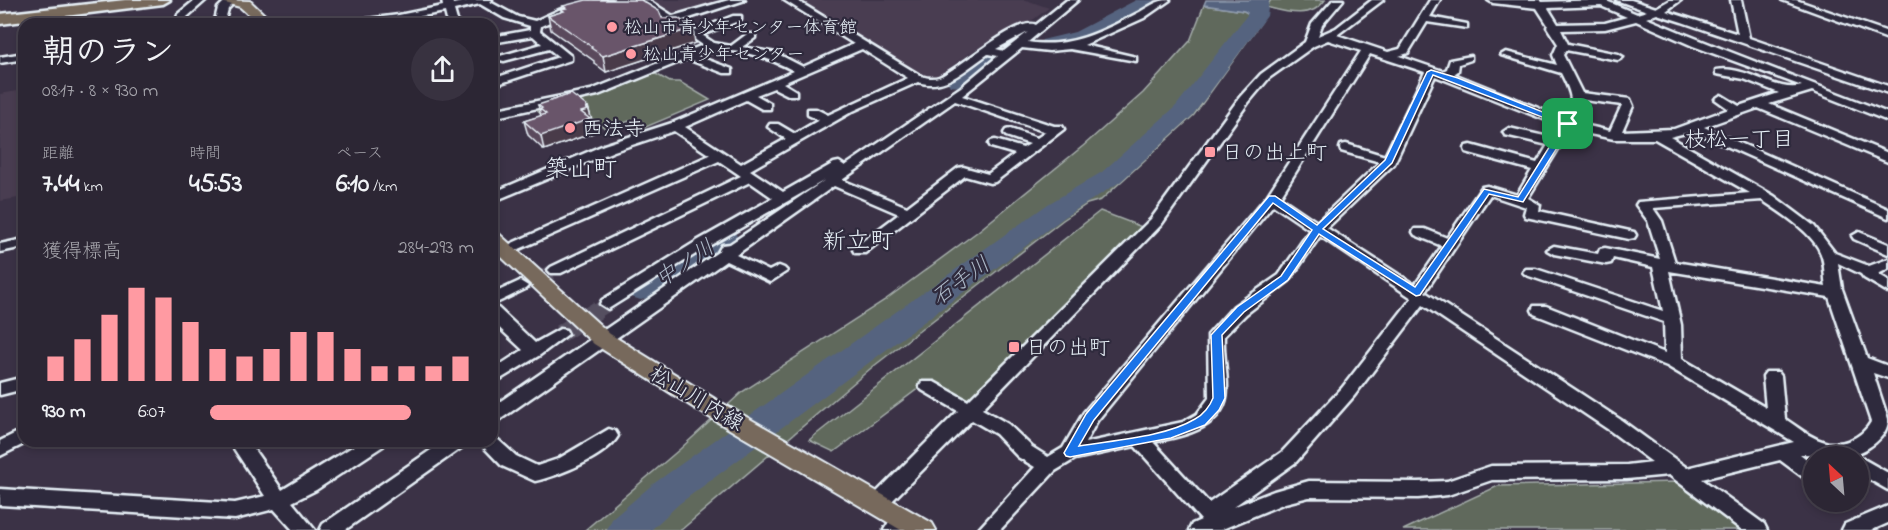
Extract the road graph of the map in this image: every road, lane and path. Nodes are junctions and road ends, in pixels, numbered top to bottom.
1 (163, 0) edge
2 (201, 0) edge
3 (231, 0) edge
4 (607, 0) edge
5 (641, 0) edge
6 (740, 0) edge
7 (789, 0) edge
8 (1063, 0) edge
9 (1073, 0) edge
10 (1165, 0) edge
11 (1338, 0) edge
12 (1378, 0) edge
13 (1435, 0) edge
14 (1493, 0) edge
15 (1621, 0) edge
16 (1676, 0) edge
17 (1736, 0) edge
18 (1787, 0) edge
19 (484, 1) edge
20 (1599, 2) edge
21 (1538, 3) edge
22 (448, 5) edge
23 (1657, 10) junction
24 (1636, 17) junction
25 (182, 18) edge
26 (221, 18) edge
27 (260, 18) edge
28 (382, 18) edge
29 (737, 18) dead end
30 (0, 19) edge
31 (1425, 19) junction
32 (672, 20) junction
33 (1464, 26) dead end
34 (1888, 26) edge
35 (1552, 27) junction
36 (536, 28) junction
37 (1872, 30) junction
38 (694, 35) junction
39 (751, 36) dead end
40 (1328, 36) junction
41 (1888, 36) edge
42 (498, 38) edge
43 (1588, 40) dead end
44 (1744, 40) junction
45 (1020, 44) junction
46 (1310, 44) junction
47 (550, 45) junction
48 (862, 45) junction
49 (711, 46) junction
50 (1070, 46) junction
51 (1568, 47) junction
52 (733, 50) junction
53 (986, 50) junction
54 (1367, 50) junction
55 (1006, 55) junction
56 (1506, 55) dead end
57 (688, 56) junction
58 (1387, 56) junction
59 (18, 57) edge
60 (504, 58) dead end
61 (1467, 58) dead end
62 (1132, 59) dead end
63 (0, 60) edge
64 (1109, 60) dead end
65 (1614, 60) dead end
66 (728, 71) dead end
67 (803, 71) junction
68 (1566, 71) junction
69 (1720, 72) dead end
70 (1437, 74) junction
71 (917, 78) junction
72 (498, 81) edge
73 (1742, 83) dead end
74 (774, 84) junction
75 (1812, 87) junction
76 (1888, 90) edge
77 (792, 93) dead end
78 (747, 95) junction
79 (1578, 96) junction
80 (1785, 96) junction
81 (953, 97) junction
82 (1721, 99) dead end
83 (1759, 105) junction
84 (766, 106) dead end
85 (719, 107) junction
86 (1737, 110) junction
87 (812, 112) dead end
88 (498, 113) edge
89 (736, 117) dead end
90 (1888, 117) edge
91 (828, 120) junction
92 (1568, 124) junction
93 (676, 126) junction
94 (1695, 127) junction
95 (774, 128) dead end
96 (1509, 132) dead end
97 (1010, 133) dead end
98 (1614, 135) junction
99 (1657, 135) junction
100 (795, 139) junction
101 (1039, 143) junction
102 (1556, 143) junction
103 (995, 144) dead end
104 (1346, 148) dead end
105 (1472, 148) dead end
106 (874, 153) junction
107 (1025, 153) junction
108 (719, 156) junction
109 (1888, 158) edge
110 (1389, 161) junction
111 (1540, 168) junction
112 (745, 173) junction
113 (833, 181) junction
114 (498, 195) edge
115 (1763, 196) junction
116 (782, 198) junction
117 (1272, 198) junction
118 (1520, 200) junction
119 (909, 213) junction
120 (1888, 214) edge
121 (1318, 229) junction
122 (1420, 232) dead end
123 (1629, 235) dead end
124 (1859, 237) dead end
125 (18, 244) edge
126 (1450, 244) junction
127 (0, 248) edge
128 (498, 248) edge
129 (860, 250) dead end
130 (1554, 250) dead end
131 (498, 251) edge
132 (725, 255) junction
133 (1831, 256) junction
134 (1887, 262) edge
135 (1664, 265) junction
136 (556, 270) tunnel mouth
137 (779, 271) dead end
138 (1531, 272) dead end
139 (1869, 272) junction
140 (520, 286) tunnel mouth
141 (1888, 287) edge
142 (1836, 293) junction
143 (1419, 295) junction
144 (498, 297) edge
145 (608, 304) tunnel mouth
146 (1539, 310) dead end
147 (498, 318) edge
148 (1671, 319) junction
149 (560, 334) tunnel mouth
150 (602, 339) junction
151 (534, 351) junction
152 (1859, 361) junction
153 (1673, 362) junction
154 (1888, 372) edge
155 (498, 374) edge
156 (1772, 375) dead end
157 (18, 384) edge
158 (928, 386) dead end
159 (0, 389) edge
160 (970, 410) junction
161 (498, 412) edge
162 (1776, 422) junction
163 (609, 436) dead end
164 (18, 439) edge
165 (1139, 440) junction
166 (1815, 446) edge
167 (1854, 446) edge
168 (242, 447) edge
169 (366, 447) edge
170 (448, 447) edge
171 (494, 447) edge
172 (1803, 447) edge
173 (0, 449) edge
174 (1783, 452) junction
175 (1070, 453) junction
176 (1048, 466) junction
177 (1803, 467) edge
178 (1869, 471) edge
179 (1680, 472) junction
180 (1888, 483) edge
181 (0, 497) edge
182 (279, 501) junction
183 (878, 503) junction
184 (1888, 514) edge
185 (1208, 524) edge
186 (906, 526) edge
187 (305, 530) edge
188 (330, 530) edge
189 (988, 530) edge
190 (1757, 530) edge
191 (1852, 530) edge

1 - 30 highway
2 - 25 street
3 - 26 street
3 - 27 main road
4 - 36 street
5 - 32 street
6 - 32 street
7 - 48 street
8 - 53 street
9 - 45 street
10 - 50 street
11 - 46 street
12 - 40 street
13 - 31 street
14 - 21 street
15 - 23 street
16 - 23 street
17 - 44 street
18 - 37 street
19 - 22 street
19 - 36 street
20 - 21 street
20 - 24 street
21 - 35 street
22 - 28 street
23 - 24 street
23 - 44 street
24 - 35 street
24 - 75 street
29 - 38 street
31 - 33 street
31 - 58 street
32 - 38 street
34 - 37 street
35 - 51 street
36 - 42 street
36 - 47 street
37 - 41 street
38 - 49 street
39 - 52 street
40 - 46 street
40 - 54 street
43 - 51 street
44 - 76 street
45 - 50 street
45 - 55 street
46 - 160 street
47 - 60 street
47 - 72 street
48 - 67 street
48 - 71 street
49 - 52 street
49 - 57 street
50 - 62 street
50 - 64 street
51 - 65 street
51 - 68 street
52 - 67 street
53 - 55 street
53 - 71 street
54 - 58 street
54 - 117 street
55 - 81 street
56 - 68 street
57 - 66 street
57 - 88 street
58 - 70 street
59 - 63 street
61 - 70 street
67 - 74 street
68 - 79 street
69 - 80 street
70 - 92 street
70 - 110 street
71 - 91 street
73 - 80 street
74 - 77 street
74 - 78 street
75 - 80 street
75 - 90 street
78 - 84 street
78 - 85 street
79 - 92 street
79 - 98 street
80 - 83 street
81 - 101 street
81 - 106 street
82 - 86 street
83 - 86 street
83 - 109 street
85 - 89 street
85 - 93 street
86 - 94 street
87 - 91 street
91 - 100 street
92 - 98 street
92 - 102 street
93 - 108 street
93 - 114 street
94 - 99 street
94 - 120 street
95 - 100 street
96 - 102 street
97 - 101 street
98 - 99 street
99 - 115 street
100 - 112 street
101 - 107 street
102 - 111 street
103 - 107 street
104 - 110 street
105 - 111 street
106 - 113 street
106 - 116 street
107 - 119 street
108 - 112 street
108 - 128 street
110 - 121 street
111 - 118 street
112 - 116 street
112 - 136 street
113 - 119 street
113 - 132 street
115 - 133 street
115 - 135 street
116 - 132 street
116 - 145 street
117 - 121 street
117 - 175 street
118 - 123 street
118 - 126 street
119 - 129 street
121 - 143 street
121 - 165 street
122 - 126 street
124 - 134 street
125 - 127 street
126 - 143 street
130 - 135 street
131 - 150 main road, 松山川内線
132 - 137 street
132 - 150 street
133 - 139 street
133 - 142 street
134 - 139 street
135 - 142 street
135 - 148 street
138 - 148 street
139 - 141 street
140 - 144 street
142 - 152 street
143 - 179 street
143 - 185 street
146 - 153 street
147 - 151 street
148 - 153 street
149 - 151 street
150 - 161 street
150 - 183 main road, 松山川内線
151 - 155 street
152 - 154 street
152 - 167 street
153 - 162 street
156 - 162 street
157 - 159 street
158 - 160 street
160 - 176 street
160 - 183 street
162 - 166 street
163 - 171 street
164 - 173 street
165 - 175 street
165 - 185 street
168 - 182 street
169 - 182 street
170 - 188 street
172 - 174 street
174 - 177 street
174 - 179 street
175 - 176 street
176 - 189 street
178 - 180 street
179 - 185 street
179 - 190 street
181 - 182 street
182 - 187 street
183 - 186 main road, 松山川内線
184 - 191 street

